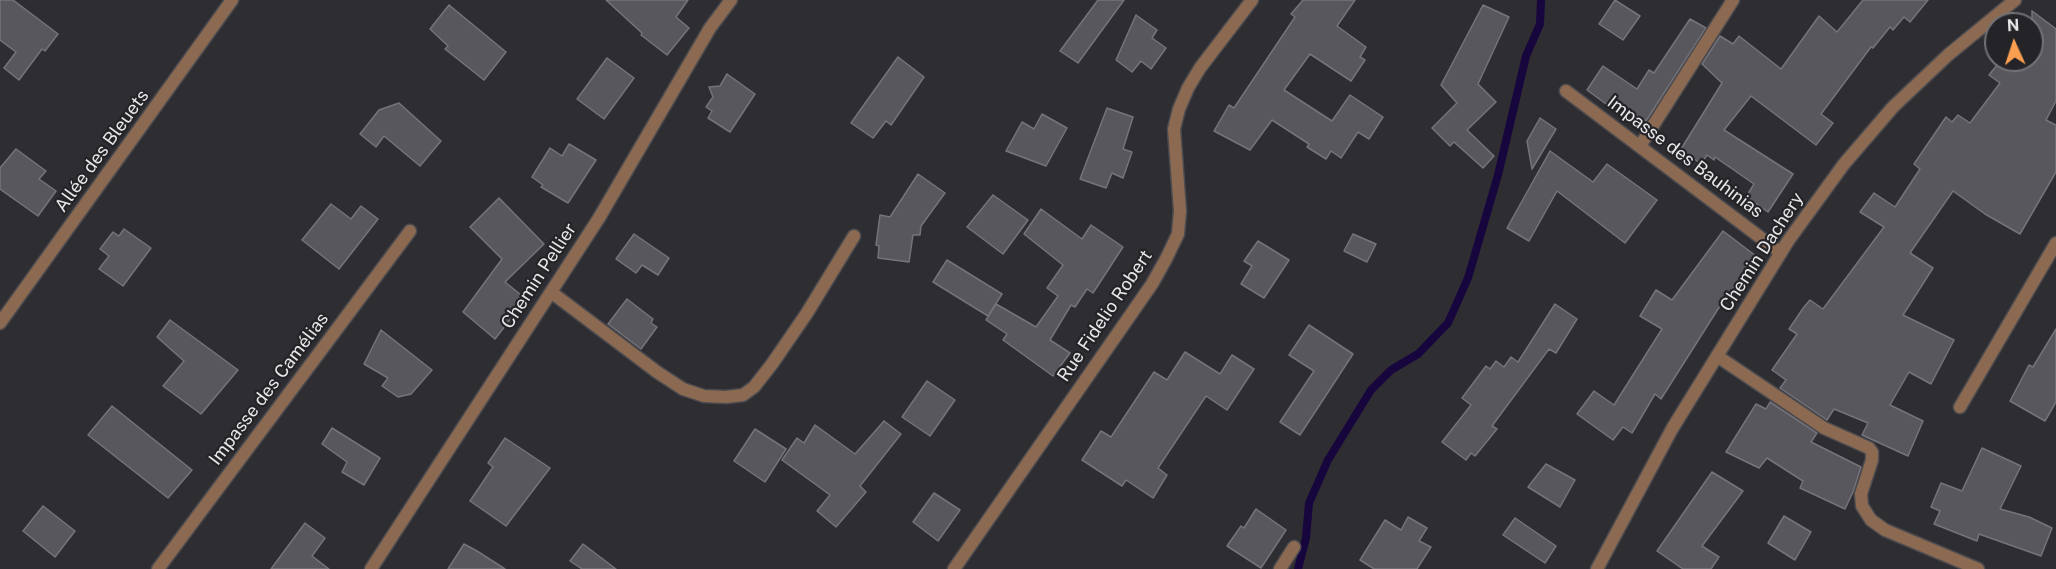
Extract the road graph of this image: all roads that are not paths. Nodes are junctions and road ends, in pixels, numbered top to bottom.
1 (232, 0) edge
2 (731, 0) edge
3 (1252, 0) edge
4 (1733, 0) edge
5 (2015, 0) edge
6 (1566, 91) dead end
7 (1640, 146) junction
8 (410, 231) dead end
9 (854, 236) dead end
10 (2056, 243) edge
11 (1781, 253) junction
12 (551, 292) junction
13 (0, 323) edge
14 (1717, 357) junction
15 (1960, 407) dead end
16 (1294, 547) dead end
17 (158, 569) edge
18 (371, 569) edge
19 (954, 569) edge
20 (1280, 569) edge
21 (1597, 569) edge
22 (1978, 569) edge

1 - 13 street, Allée des Bleuets
2 - 12 street, Chemin Pellier
3 - 19 street, Rue Fidelio Robert
4 - 7 street
5 - 11 street, Chemin Dachery
6 - 7 street, Impasse des Bauhinias
7 - 11 street, Impasse des Bauhinias
8 - 17 street, Impasse des Camélias
9 - 12 street
10 - 15 street
11 - 14 street, Chemin Dachery
12 - 18 street, Chemin Pellier
14 - 21 street, Chemin Dachery
14 - 22 street
16 - 20 street

